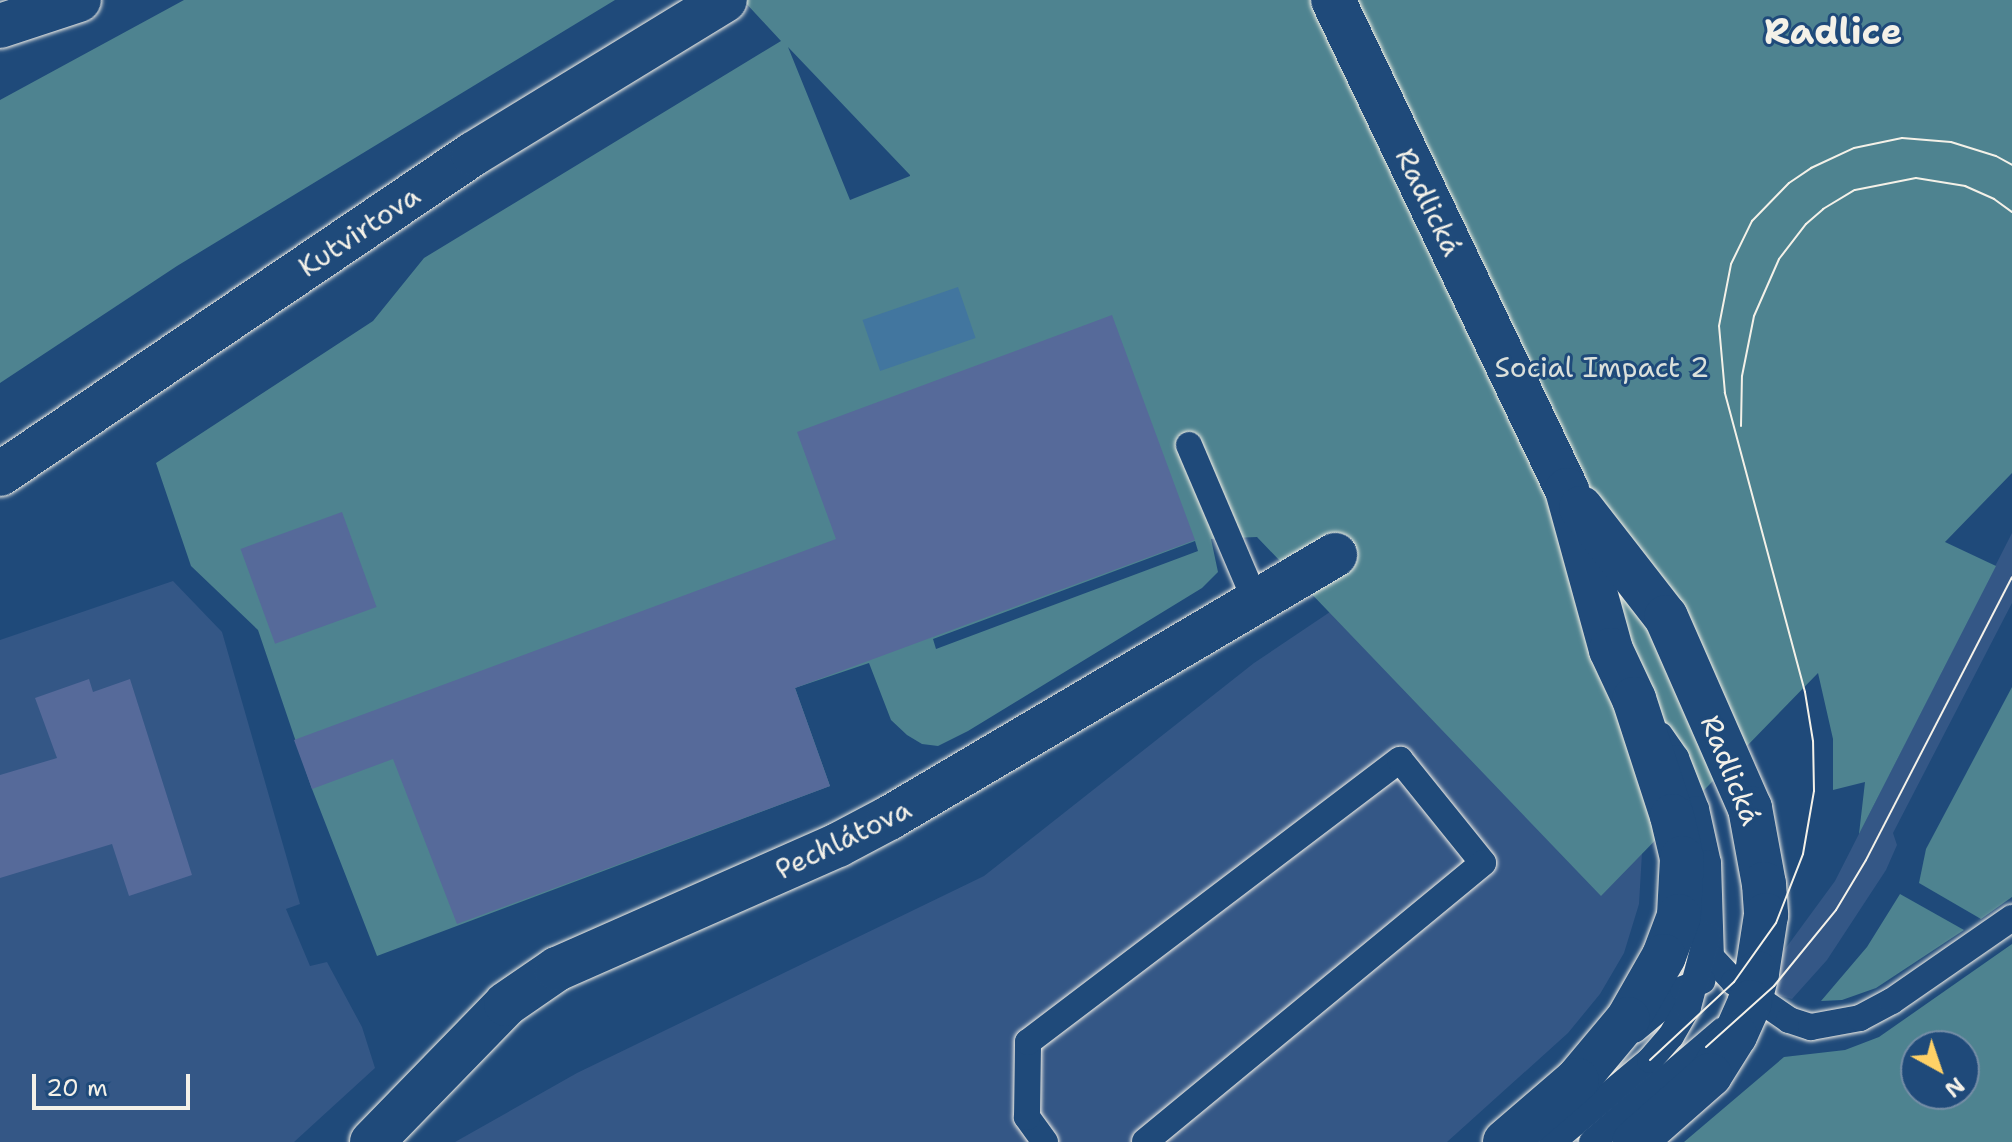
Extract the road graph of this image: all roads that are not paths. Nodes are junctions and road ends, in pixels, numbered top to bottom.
1 (79, 0) edge
2 (725, 0) edge
3 (1333, 0) edge
4 (0, 26) edge
5 (1189, 445) dead end
6 (0, 474) edge
7 (1567, 490) junction
8 (1335, 555) dead end
9 (1255, 600) junction
10 (1634, 699) junction
11 (2012, 918) edge
12 (1708, 932) junction
13 (1694, 984) junction
14 (1747, 986) junction
15 (1577, 1080) junction
16 (372, 1142) edge
17 (1045, 1142) edge
18 (1145, 1142) edge
19 (1505, 1142) edge
20 (1552, 1142) edge
21 (1592, 1142) edge
22 (1634, 1142) edge

1 - 4 street
2 - 6 street, Kutvirtova
3 - 7 street, Radlická
5 - 9 lane
7 - 10 street, Radlická
7 - 14 street, Radlická
8 - 9 street, Pechlátova
9 - 16 street, Pechlátova
10 - 12 lane
10 - 15 street, Radlická
11 - 14 lane
12 - 13 lane
12 - 14 lane
13 - 14 lane
13 - 15 lane
13 - 20 lane
14 - 21 lane
14 - 22 street, Radlická
15 - 19 street, Radlická
17 - 18 lane

